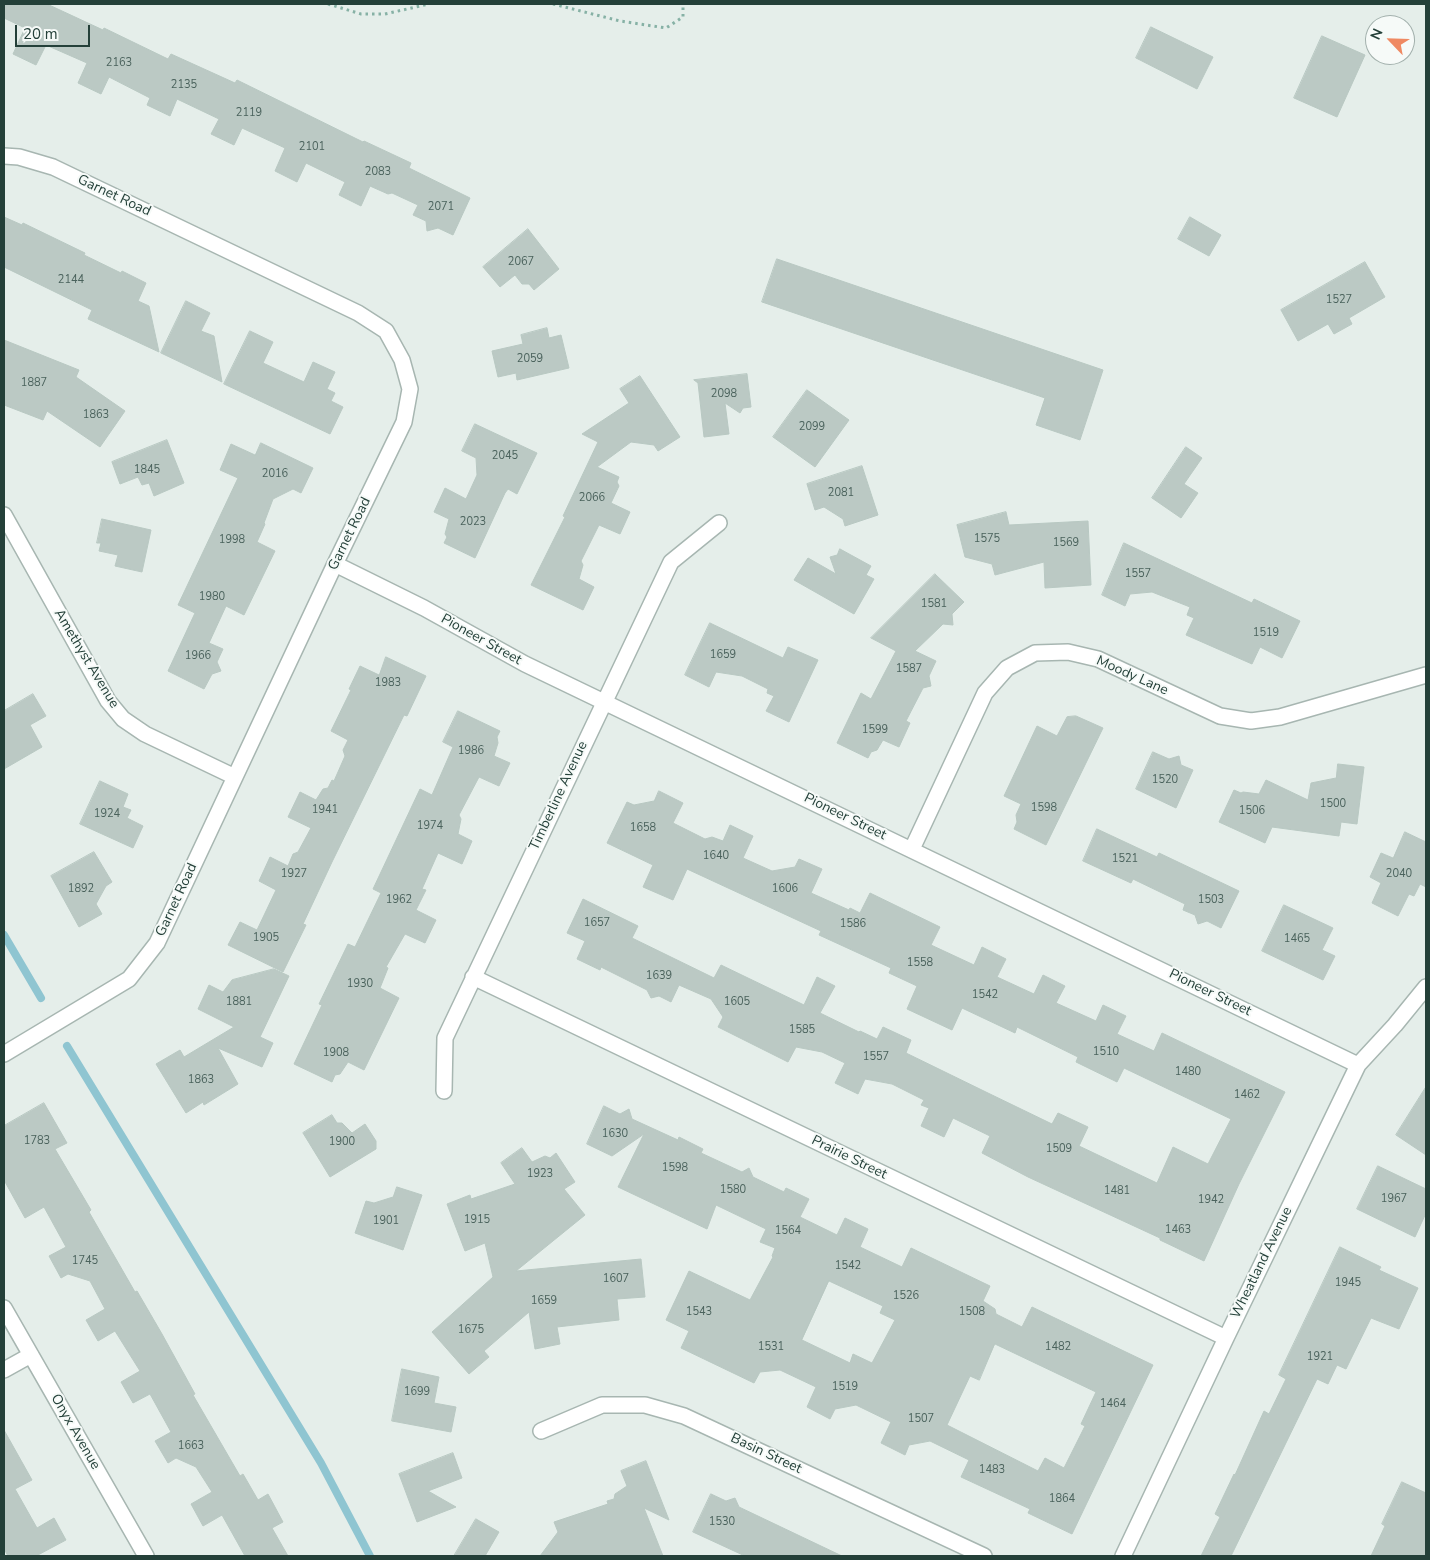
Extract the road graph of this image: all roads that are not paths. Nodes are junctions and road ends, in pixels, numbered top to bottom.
1 (4, 156) edge
2 (4, 515) edge
3 (719, 524) dead end
4 (335, 564) junction
5 (1426, 675) edge
6 (604, 701) junction
7 (235, 777) junction
8 (912, 849) junction
9 (473, 977) junction
10 (1426, 987) edge
11 (4, 1054) edge
12 (1358, 1065) junction
13 (444, 1091) dead end
14 (4, 1308) edge
15 (1226, 1338) junction
16 (30, 1355) junction
17 (4, 1370) edge
18 (541, 1431) dead end
19 (146, 1556) edge
20 (984, 1556) edge
21 (1123, 1556) edge

1 - 4 street, Garnet Road
2 - 7 street, Amethyst Avenue
3 - 6 street, Timberline Avenue
4 - 6 street, Pioneer Street
4 - 7 street, Garnet Road
5 - 8 street, Moody Lane
6 - 8 street, Pioneer Street
6 - 9 street, Timberline Avenue
7 - 11 street, Garnet Road
8 - 12 street, Pioneer Street
9 - 13 street, Timberline Avenue
9 - 15 street, Prairie Street
10 - 12 street, Wheatland Avenue
12 - 15 street, Wheatland Avenue
14 - 16 street, Onyx Avenue
15 - 21 street, Wheatland Avenue
16 - 17 street
16 - 19 street, Onyx Avenue
18 - 20 street, Basin Street

